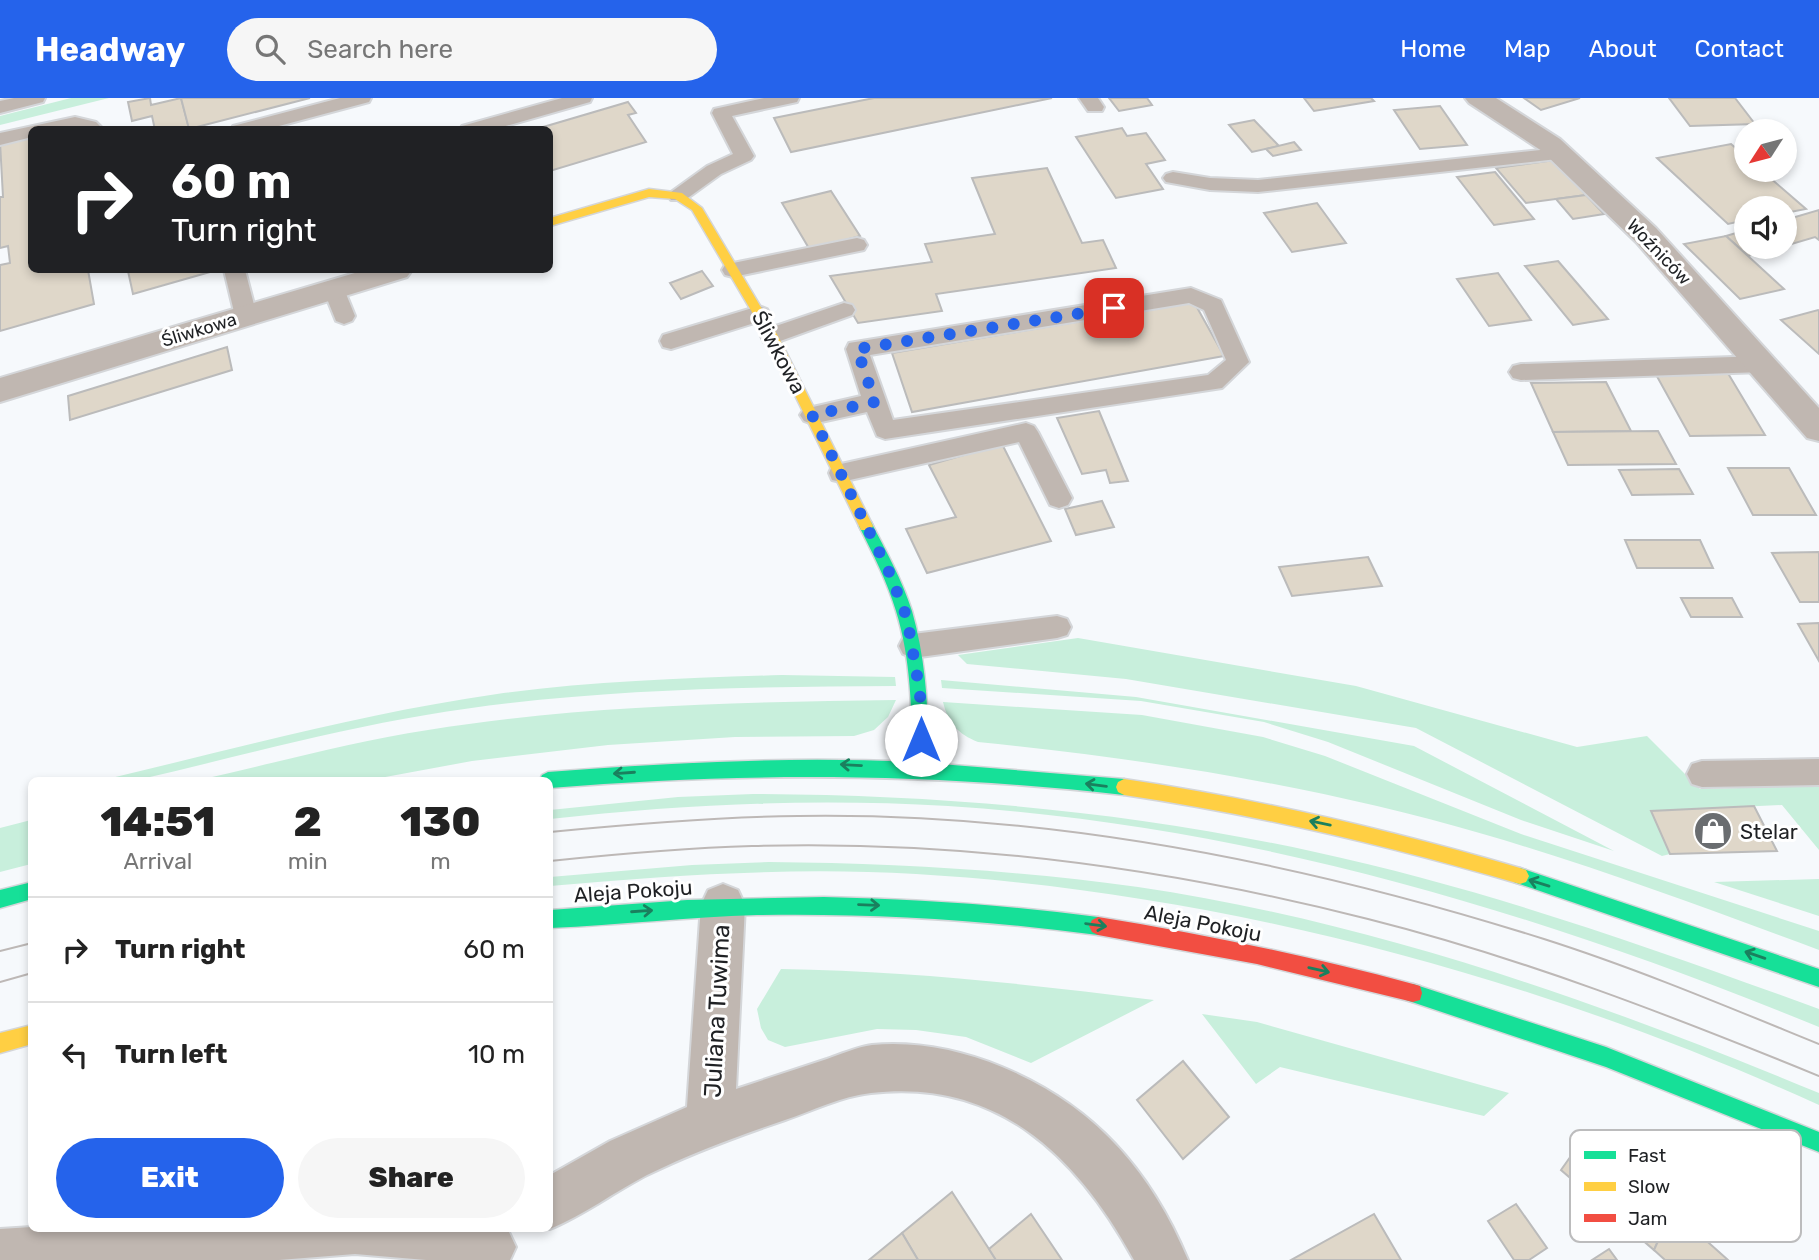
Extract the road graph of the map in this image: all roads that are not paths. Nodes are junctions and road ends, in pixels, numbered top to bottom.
1 (36, 98) edge
2 (362, 98) edge
3 (583, 98) edge
4 (790, 98) edge
5 (1478, 98) edge
6 (0, 107) edge
7 (54, 126) edge
8 (91, 126) edge
9 (255, 126) edge
10 (482, 126) edge
11 (28, 132) edge
12 (0, 139) edge
13 (1559, 154) junction
14 (1173, 178) dead end
15 (678, 196) junction
16 (553, 221) edge
17 (857, 245) dead end
18 (733, 270) junction
19 (235, 273) edge
20 (392, 273) edge
21 (844, 310) dead end
22 (760, 314) junction
23 (246, 316) junction
24 (772, 336) junction
25 (671, 341) dead end
26 (1763, 364) junction
27 (1521, 372) dead end
28 (0, 390) edge
29 (875, 402) junction
30 (812, 415) junction
31 (1819, 429) edge
32 (842, 474) junction
33 (1059, 498) dead end
34 (1057, 627) dead end
35 (913, 646) junction
36 (920, 768) junction
37 (1819, 772) edge
38 (1702, 774) dead end
39 (553, 780) edge
40 (28, 891) edge
41 (0, 899) edge
42 (723, 905) junction
43 (553, 919) edge
44 (1819, 978) edge
45 (28, 1035) edge
46 (0, 1043) edge
47 (710, 1121) junction
48 (1790, 1130) edge
49 (1801, 1134) edge
50 (1819, 1142) edge
51 (553, 1202) edge
52 (314, 1232) edge
53 (396, 1232) edge
54 (493, 1245) edge
55 (0, 1255) edge
56 (1162, 1260) edge

1 - 6 lane
2 - 9 lane
3 - 10 lane
4 - 15 lane
5 - 13 street, Woźniców
7 - 8 lane
11 - 12 lane
13 - 14 lane
13 - 26 street, Woźniców
15 - 16 main road
15 - 18 main road, Śliwkowa
17 - 18 lane
18 - 22 main road, Śliwkowa
19 - 23 lane
20 - 23 street, Śliwkowa
21 - 24 lane
22 - 24 main road, Śliwkowa
22 - 25 lane
23 - 28 street, Śliwkowa
24 - 30 main road, Śliwkowa
26 - 27 lane
26 - 31 street, Woźniców
29 - 29 lane
29 - 30 lane
30 - 32 main road, Śliwkowa
32 - 33 lane
32 - 35 main road, Śliwkowa
34 - 35 lane
35 - 36 main road, Śliwkowa
36 -> 39 main road
44 -> 36 main road
37 - 38 lane
40 - 41 main road
43 -> 42 main road, Aleja Pokoju
42 - 47 street, Juliana Tuwima
42 -> 48 main road, Aleja Pokoju
45 - 46 main road
47 - 51 street
47 - 56 street, Juliana Tuwima
49 -> 50 main road, Aleja Pokoju
52 - 55 street
53 - 54 street

